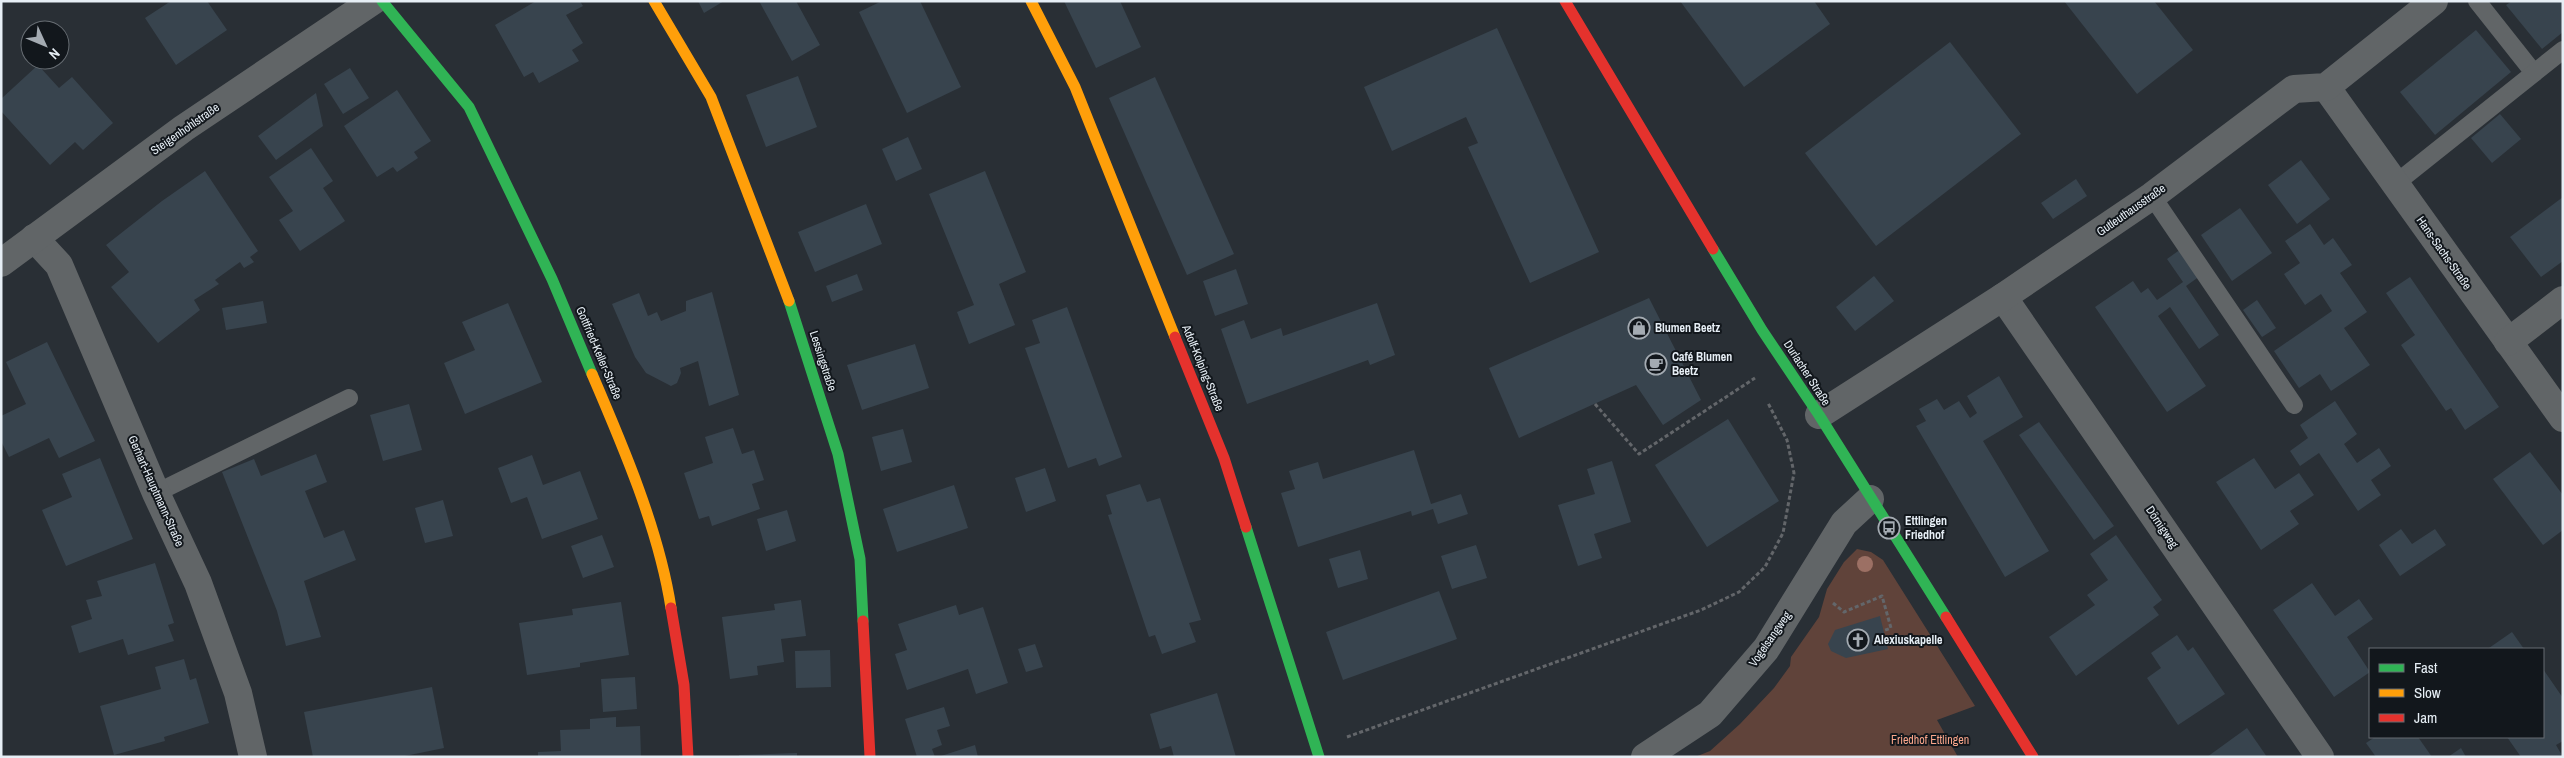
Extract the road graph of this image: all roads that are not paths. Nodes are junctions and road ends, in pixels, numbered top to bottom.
1 (373, 1) edge
2 (382, 1) edge
3 (654, 1) edge
4 (1031, 1) edge
5 (1565, 1) edge
6 (2434, 1) edge
7 (2476, 1) edge
8 (2563, 50) edge
9 (2534, 73) junction
10 (2326, 87) junction
11 (2395, 184) junction
12 (2152, 196) junction
13 (34, 238) junction
14 (1, 263) edge
15 (2004, 296) junction
16 (2563, 300) edge
17 (2508, 342) junction
18 (349, 398) dead end
19 (2294, 405) dead end
20 (1819, 415) junction
21 (2563, 418) edge
22 (156, 494) junction
23 (1870, 499) junction
24 (1318, 753) edge
25 (253, 757) edge
26 (688, 757) edge
27 (870, 757) edge
28 (1644, 757) edge
29 (2033, 757) edge
30 (2320, 757) edge

1 - 13 street, Steigenhohlstraße
2 - 26 street, Gottfried-Keller-Straße
3 - 27 street, Lessingstraße
4 - 24 street, Adolf-Kolping-Straße
5 - 20 street, Durlacher Straße
6 - 10 street
7 - 9 lane
8 - 9 lane
9 - 11 lane
10 - 11 street, Hans-Sachs-Straße
10 - 12 street, Gutleuthausstraße
11 - 17 street, Hans-Sachs-Straße
12 - 15 street, Gutleuthausstraße
12 - 19 lane
13 - 14 street, Steigenhohlstraße
13 - 22 street, Gerhart-Hauptmann-Straße
15 - 20 street, Gutleuthausstraße
15 - 30 street, Dörnigweg
16 - 17 street
17 - 21 street, Hans-Sachs-Straße
18 - 22 lane
20 - 23 street, Durlacher Straße
22 - 25 street, Gerhart-Hauptmann-Straße
23 - 28 street, Vogelsangweg
23 - 29 street, Durlacher Straße

